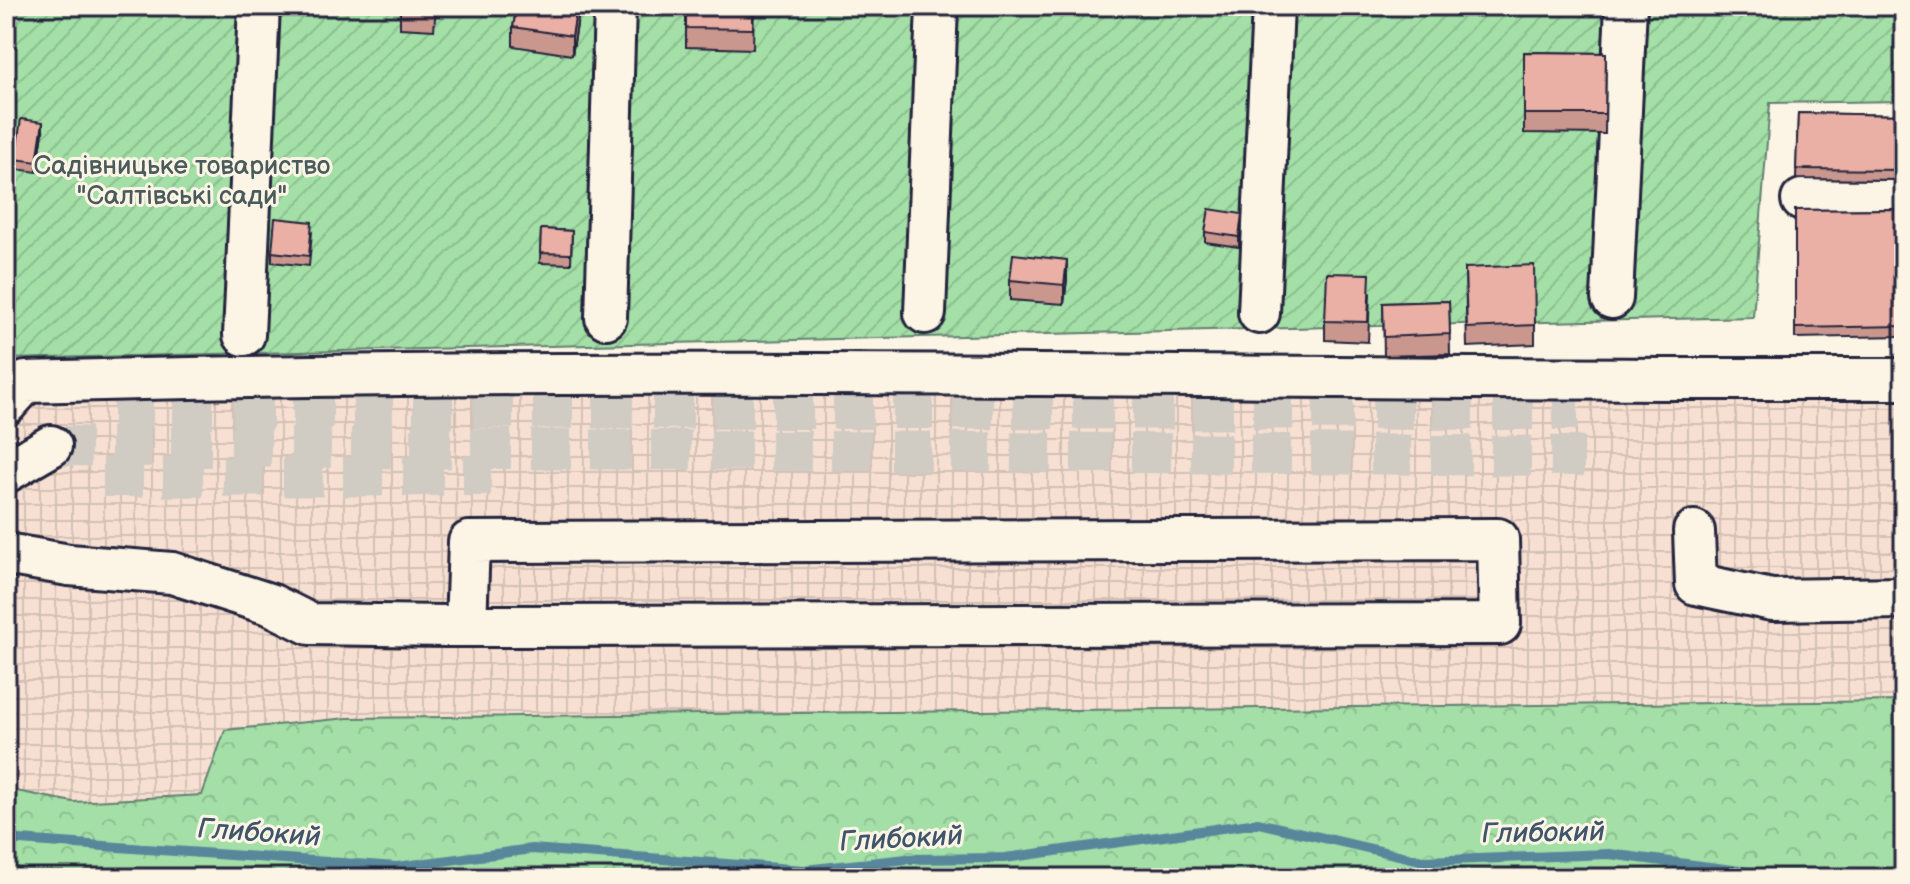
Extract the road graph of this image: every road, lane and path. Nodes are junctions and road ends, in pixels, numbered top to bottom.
1 (259, 6) edge
2 (615, 6) edge
3 (937, 6) edge
4 (1273, 6) edge
5 (1626, 6) edge
6 (1802, 200) dead end
7 (1904, 201) edge
8 (1612, 298) dead end
9 (925, 313) dead end
10 (1259, 313) dead end
11 (606, 318) dead end
12 (244, 335) dead end
13 (1904, 379) edge
14 (6, 404) edge
15 (51, 446) tunnel mouth
16 (6, 472) edge
17 (1694, 531) dead end
18 (6, 554) edge
19 (1904, 598) edge
20 (466, 626) junction

1 - 12 lane
2 - 11 lane
3 - 9 lane
4 - 10 lane
5 - 8 lane
6 - 7 lane
13 - 14 lane
15 - 16 lane
17 - 19 lane
18 - 20 lane
20 - 20 lane

